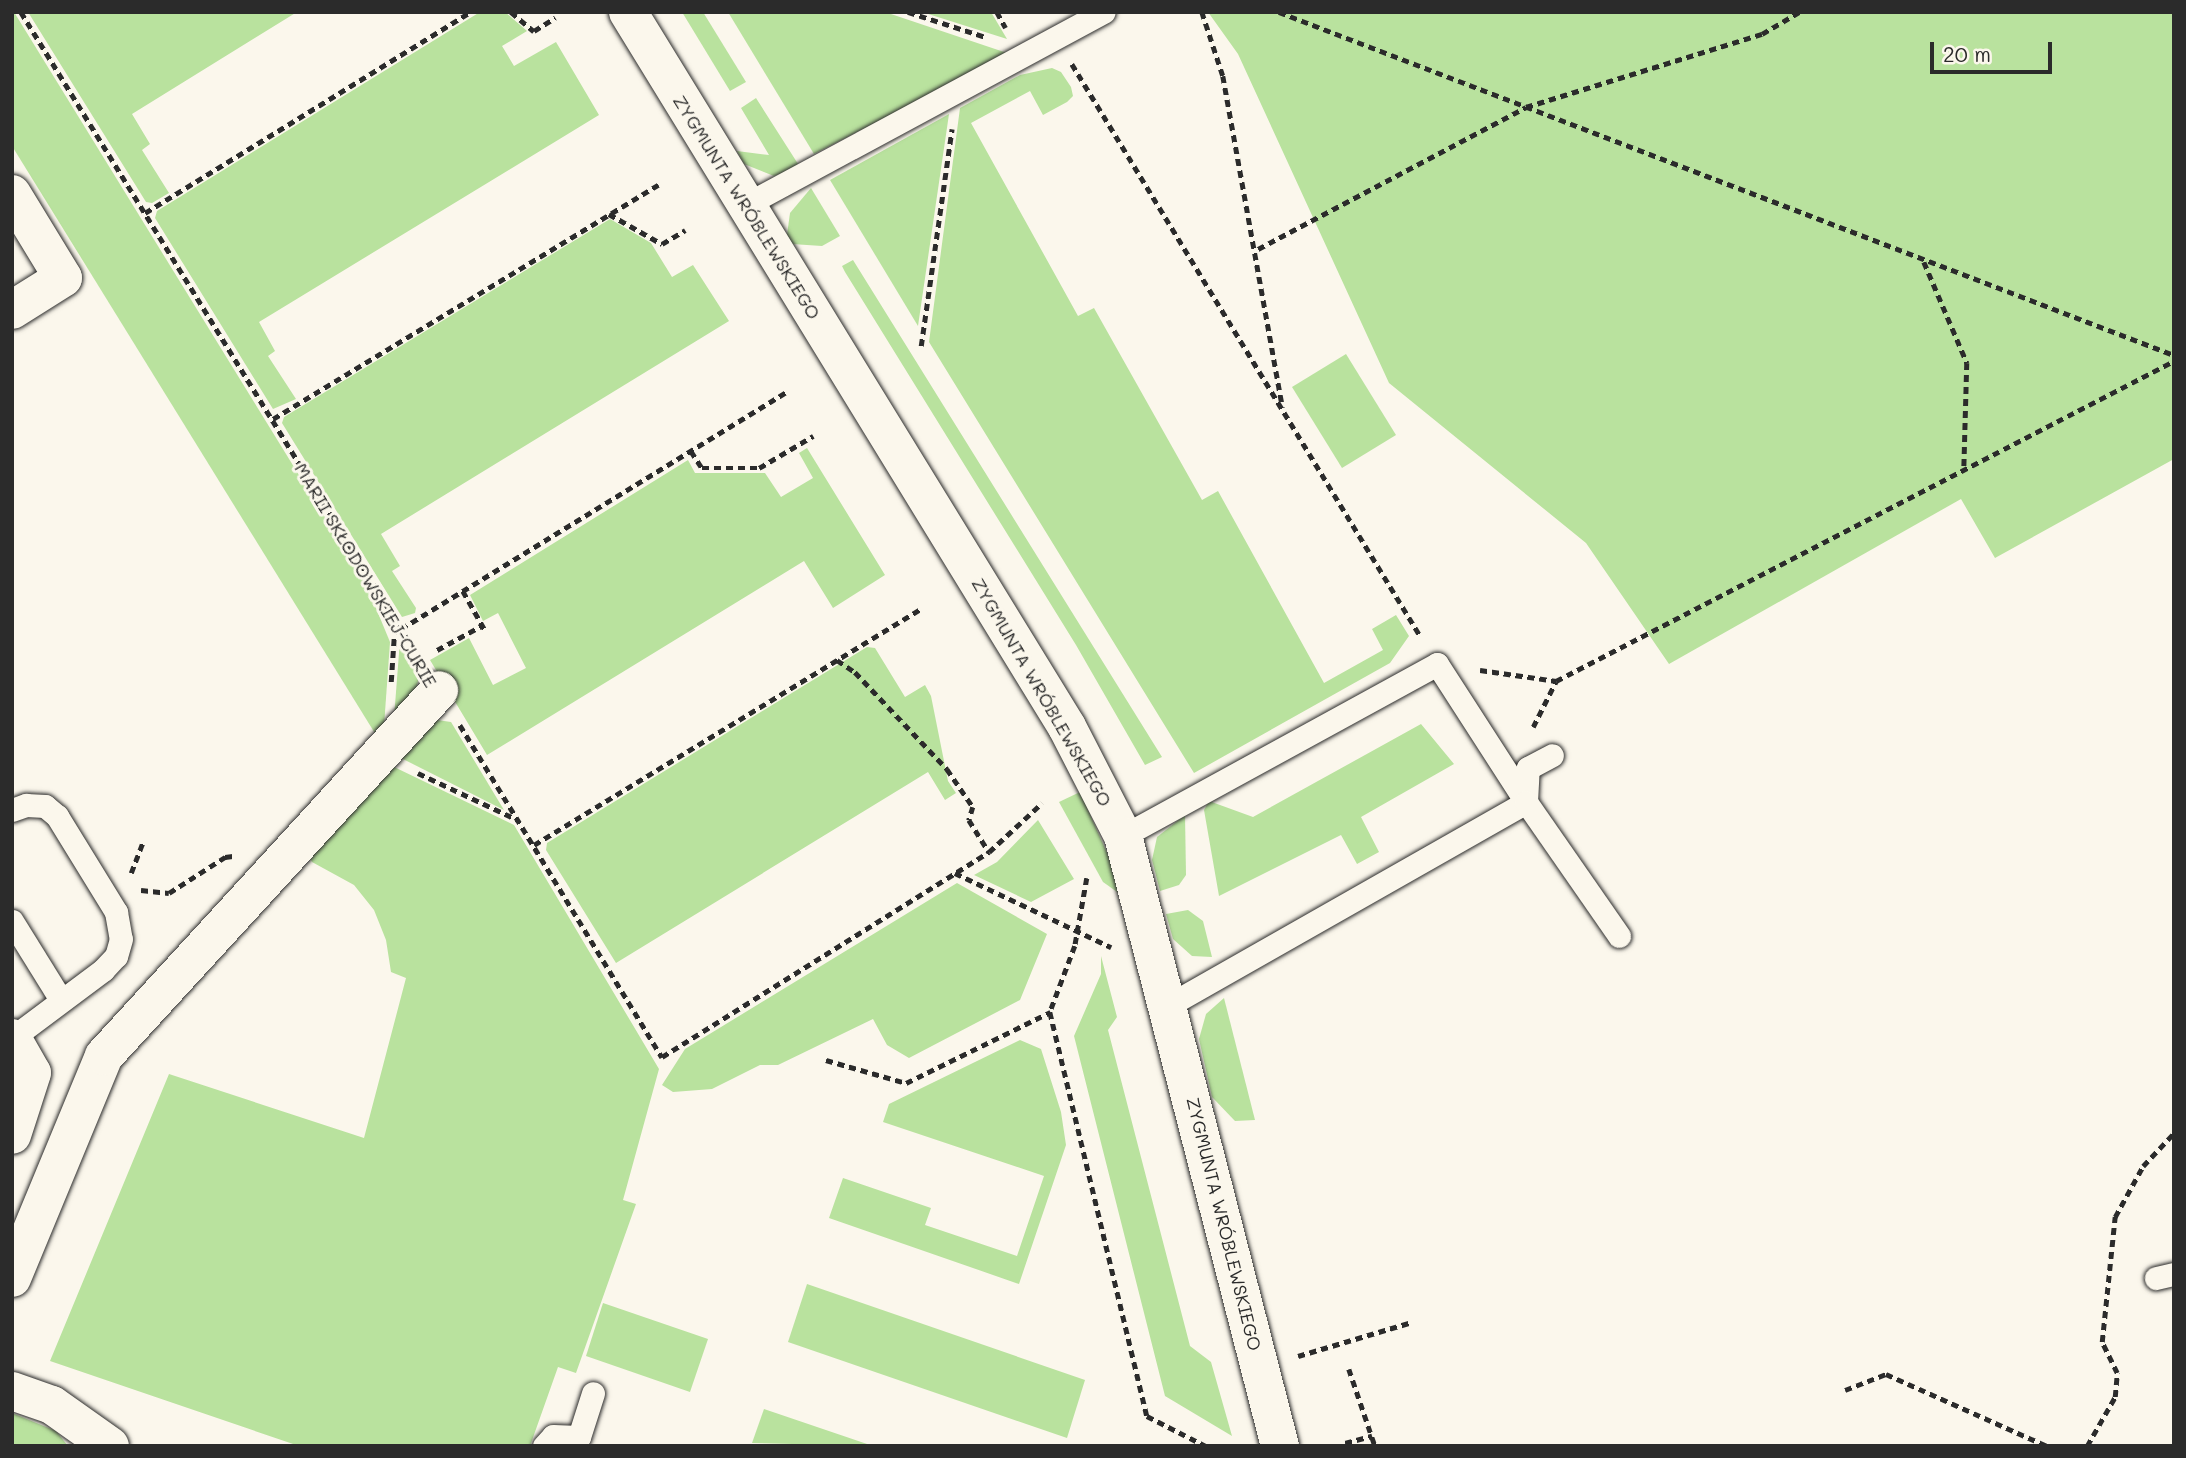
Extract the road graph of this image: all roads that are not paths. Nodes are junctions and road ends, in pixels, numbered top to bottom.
1 (628, 12) edge
2 (1104, 12) edge
3 (12, 194) edge
4 (747, 204) junction
5 (12, 310) edge
6 (429, 674) road end
7 (1552, 755) dead end
8 (1526, 802) junction
9 (12, 810) edge
10 (1123, 836) junction
11 (12, 921) edge
12 (1619, 936) dead end
13 (61, 1000) junction
14 (1169, 1004) junction
15 (12, 1038) edge
16 (12, 1135) edge
17 (12, 1278) edge
18 (12, 1391) edge
19 (593, 1393) dead end
20 (110, 1446) edge
21 (544, 1446) edge
22 (1280, 1446) edge

1 - 4 street, ZYGMUNTA WRÓBLEWSKIEGO
2 - 4 lane
3 - 5 street
4 - 10 street, ZYGMUNTA WRÓBLEWSKIEGO
6 - 17 street, MARII SKŁODOWSKIEJ-CURIE
7 - 8 lane
8 - 10 lane
8 - 12 lane
8 - 14 lane
9 - 13 lane
10 - 14 street, ZYGMUNTA WRÓBLEWSKIEGO
11 - 13 lane
13 - 15 lane
14 - 22 street, ZYGMUNTA WRÓBLEWSKIEGO
15 - 16 street
18 - 20 street
19 - 21 lane

